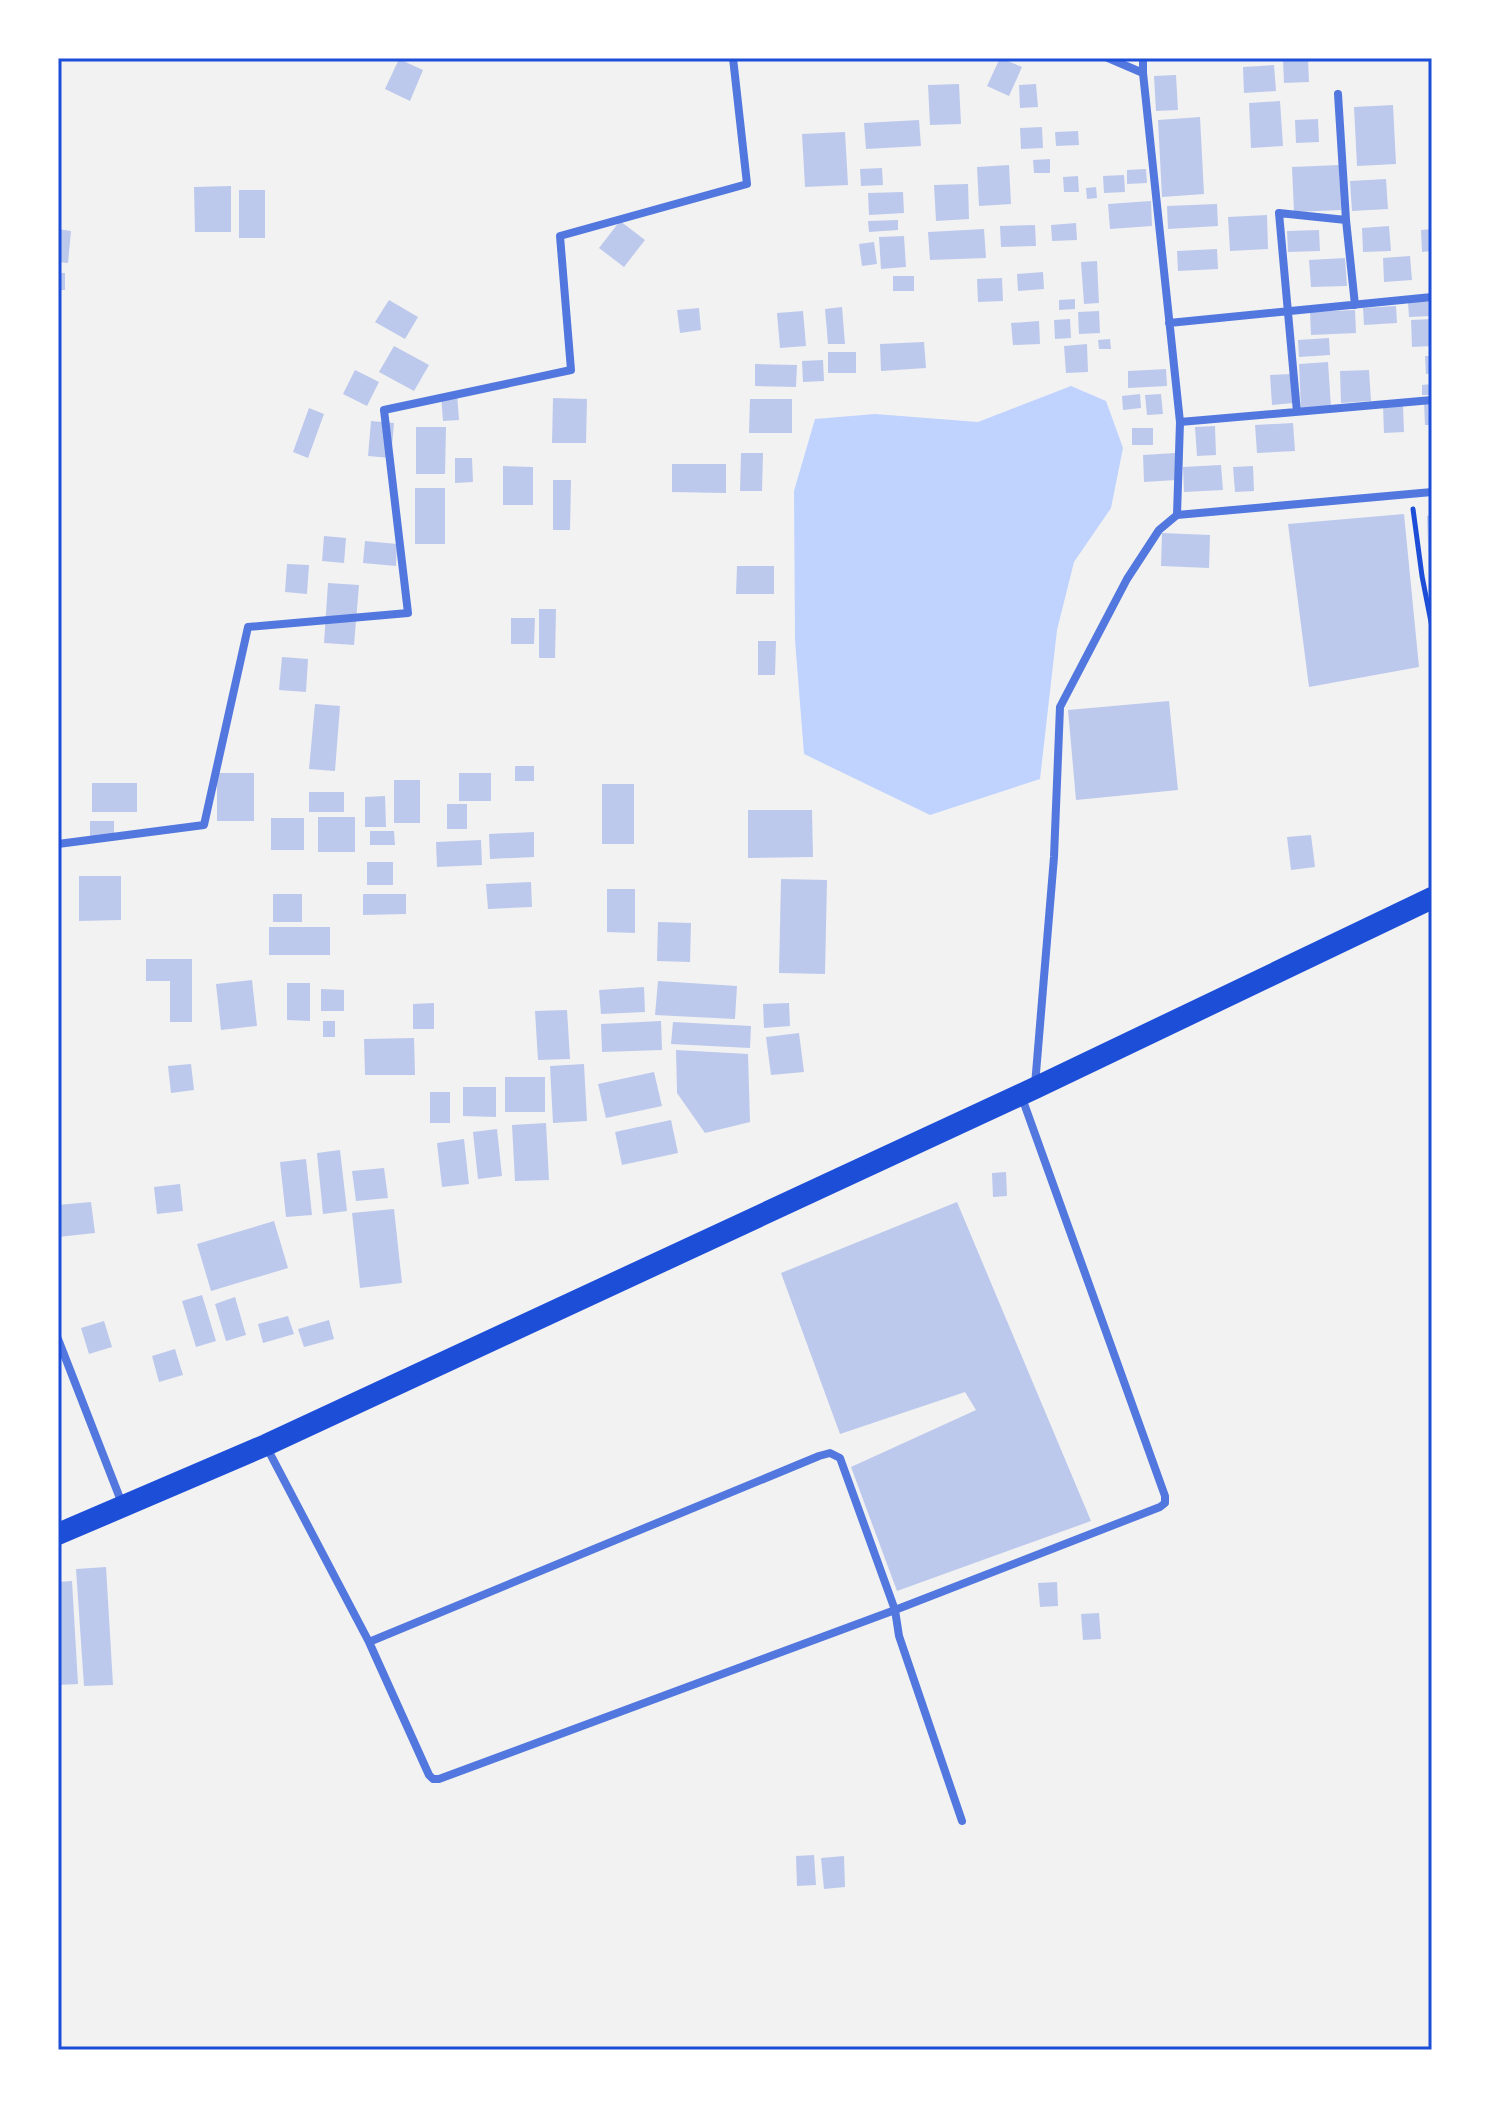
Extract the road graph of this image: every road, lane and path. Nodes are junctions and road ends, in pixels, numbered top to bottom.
1 (733, 58) edge
2 (1108, 58) edge
3 (1143, 58) edge
4 (1143, 73) junction
5 (1338, 94) dead end
6 (1346, 220) junction
7 (1432, 297) edge
8 (1355, 305) junction
9 (1288, 312) junction
10 (1169, 323) junction
11 (1432, 400) edge
12 (1297, 412) junction
13 (1180, 422) junction
14 (1432, 492) edge
15 (1411, 494) junction
16 (1177, 515) junction
17 (1432, 627) edge
18 (58, 844) edge
19 (1432, 898) edge
20 (1028, 1091) junction
21 (58, 1339) edge
22 (266, 1445) junction
23 (123, 1507) junction
24 (58, 1534) edge
25 (895, 1610) junction
26 (369, 1642) junction
27 (962, 1821) dead end

1 - 18 street
2 - 4 street
3 - 4 street
4 - 10 street
5 - 6 street
6 - 8 street
6 - 9 street
7 - 8 street
8 - 9 street
9 - 10 street
9 - 12 street
10 - 13 street
11 - 12 street
12 - 13 street
13 - 16 street
14 - 15 street
15 - 16 street
15 - 17 path
16 - 20 street
19 - 20 highway
20 - 22 highway
20 - 25 street
21 - 23 street
22 - 23 highway
22 - 26 street
23 - 24 highway
25 - 26 street
25 - 26 street
25 - 27 street

